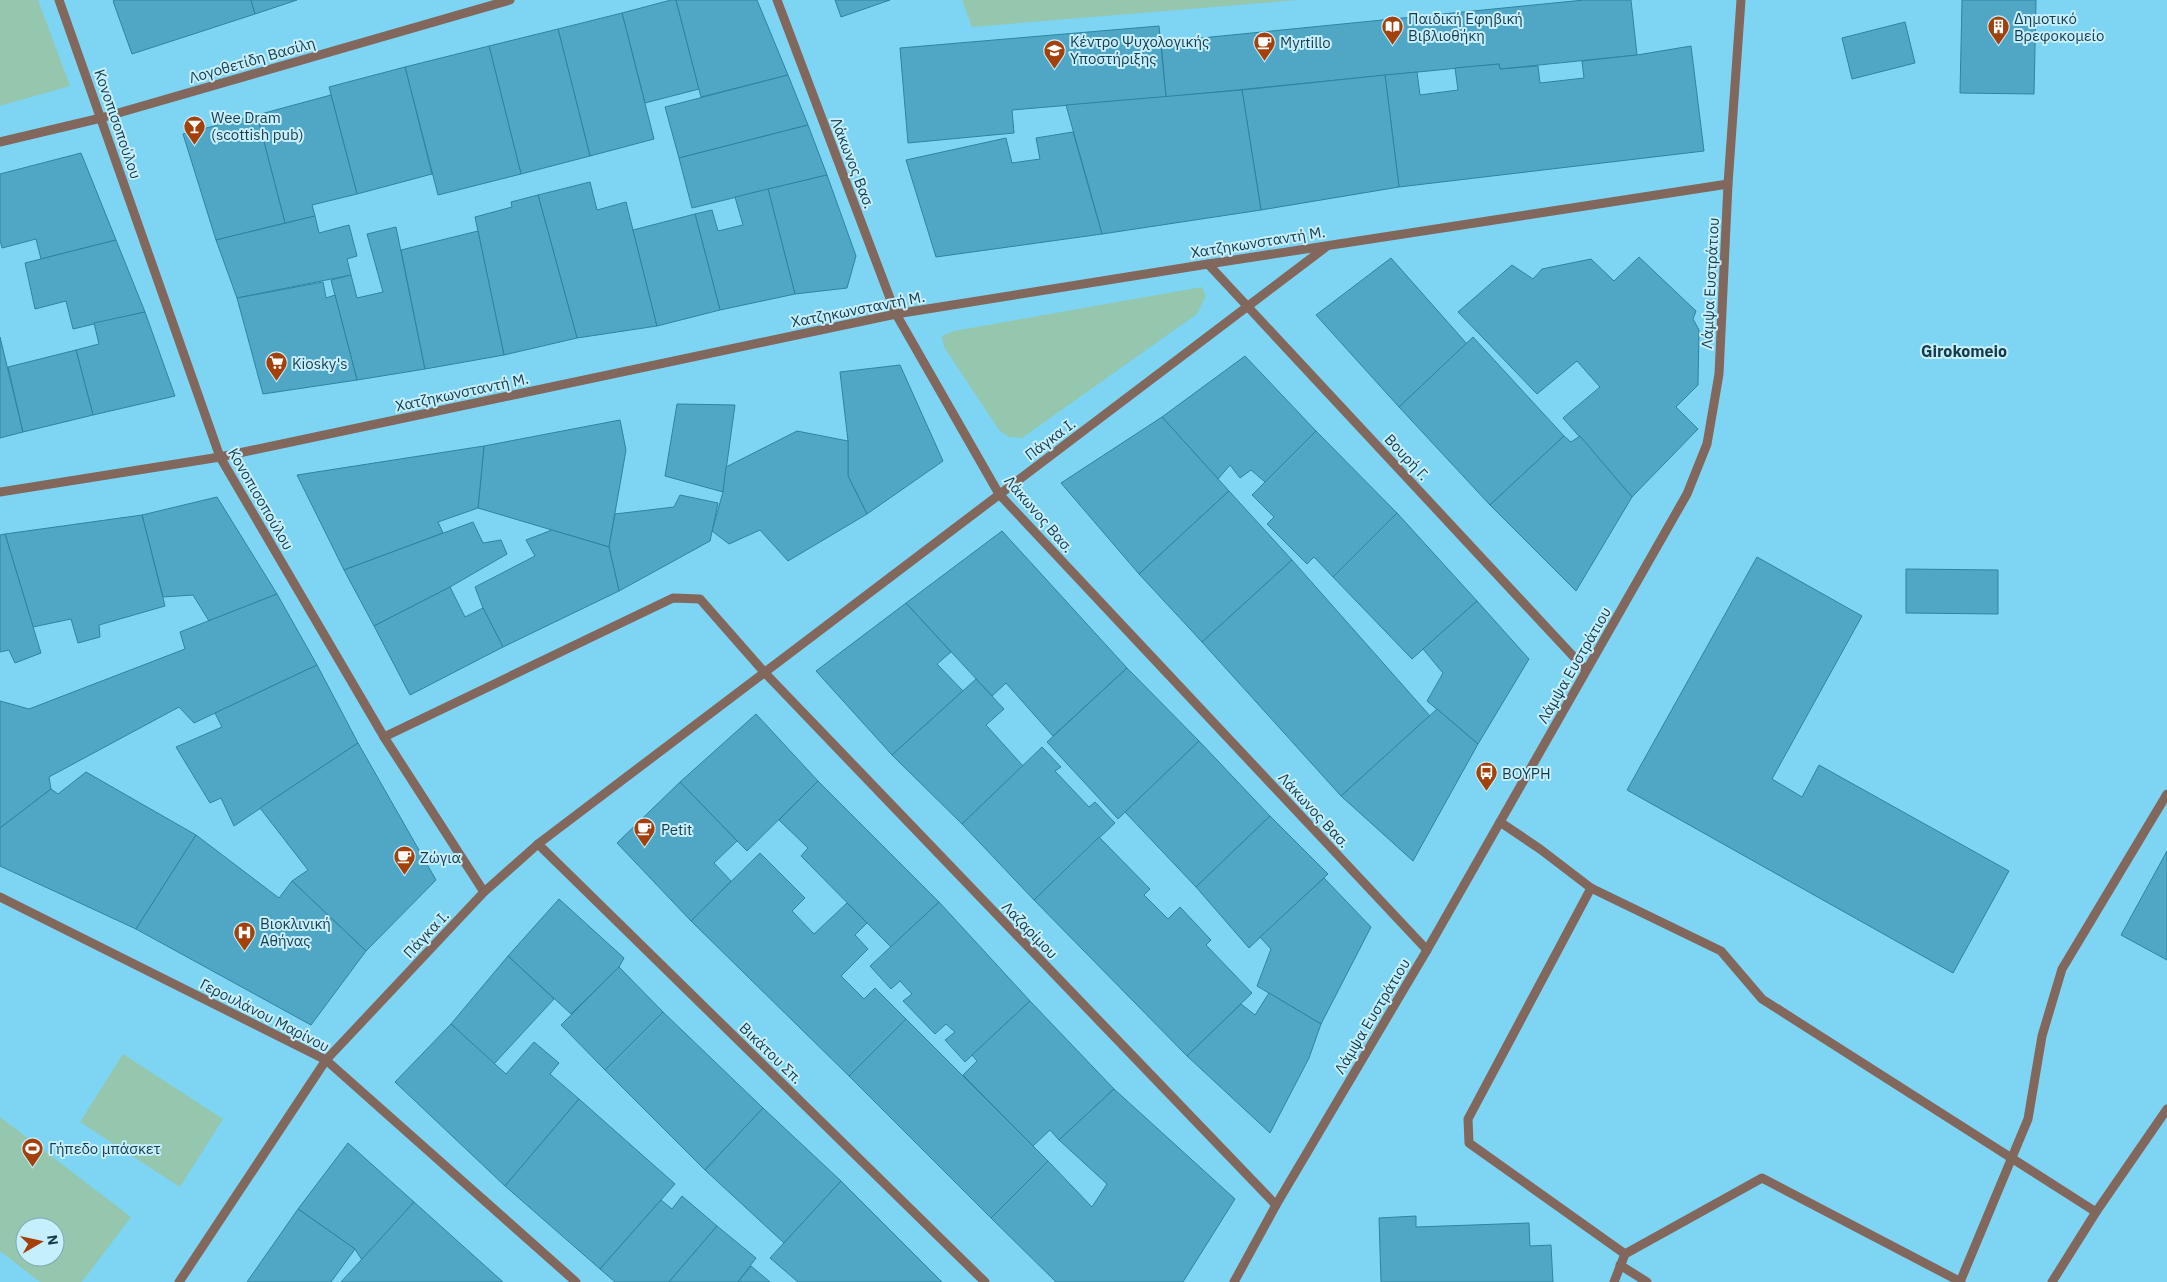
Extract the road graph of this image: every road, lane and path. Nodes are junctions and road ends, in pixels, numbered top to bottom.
1 (59, 0) edge
2 (510, 0) edge
3 (777, 0) edge
4 (1741, 0) edge
5 (101, 118) junction
6 (0, 142) edge
7 (1728, 184) junction
8 (1328, 245) junction
9 (1208, 264) junction
10 (1247, 306) junction
11 (896, 314) junction
12 (220, 457) junction
13 (0, 492) edge
14 (999, 494) junction
15 (1586, 670) junction
16 (765, 673) junction
17 (384, 737) junction
18 (2167, 794) edge
19 (1500, 822) junction
20 (538, 844) junction
21 (1592, 888) junction
22 (484, 892) junction
23 (0, 897) edge
24 (1427, 950) junction
25 (326, 1060) junction
26 (2167, 1109) edge
27 (2012, 1159) junction
28 (1276, 1205) junction
29 (2096, 1212) junction
30 (1625, 1254) junction
31 (1620, 1266) junction
32 (179, 1282) edge
33 (576, 1282) edge
34 (985, 1282) edge
35 (1234, 1282) edge
36 (1614, 1282) edge
37 (1647, 1282) edge
38 (1960, 1282) edge
39 (2052, 1282) edge

1 - 5 street, Κονοπισοπούλου
2 - 5 street, Λογοθετίδη Βασίλη
3 - 11 street, Λάκωνος Βασ.
4 - 7 street, Λάμψα Ευστράτιου
5 - 6 street, Λογοθετίδη Βασίλη
5 - 12 street, Κονοπισοπούλου
7 - 8 street, Χατζηκωνσταντή Μ.
7 - 15 street, Λάμψα Ευστράτιου
8 - 9 street, Χατζηκωνσταντή Μ.
8 - 10 street, Πάγκα Ι.
9 - 10 street, Βουρή Γ.
9 - 11 street, Χατζηκωνσταντή Μ.
10 - 14 street, Πάγκα Ι.
10 - 15 street, Βουρή Γ.
11 - 12 street, Χατζηκωνσταντή Μ.
11 - 14 street, Λάκωνος Βασ.
12 - 13 street, Χατζηκωνσταντή Μ.
12 - 17 street, Κονοπισοπούλου
14 - 16 street, Πάγκα Ι.
14 - 24 street, Λάκωνος Βασ.
15 - 19 street, Λάμψα Ευστράτιου
16 - 17 street
16 - 20 street, Πάγκα Ι.
16 - 28 street, Λαζαρίμου
17 - 22 street, Κονοπισοπούλου
18 - 27 street
19 - 21 street
19 - 24 street, Λάμψα Ευστράτιου
20 - 22 street, Πάγκα Ι.
20 - 34 street, Βικάτου Σπ.
21 - 27 street
21 - 30 street
22 - 25 street, Πάγκα Ι.
23 - 25 street, Γερουλάνου Μαρίνου
24 - 28 street, Λάμψα Ευστράτιου
25 - 32 street, Πάγκα Ι.
25 - 33 street, Γερουλάνου Μαρίνου
26 - 29 street
27 - 29 street
27 - 38 street
28 - 35 street, Λάμψα Ευστράτιου
29 - 39 street
30 - 31 street
30 - 38 street
31 - 36 street
31 - 37 street

